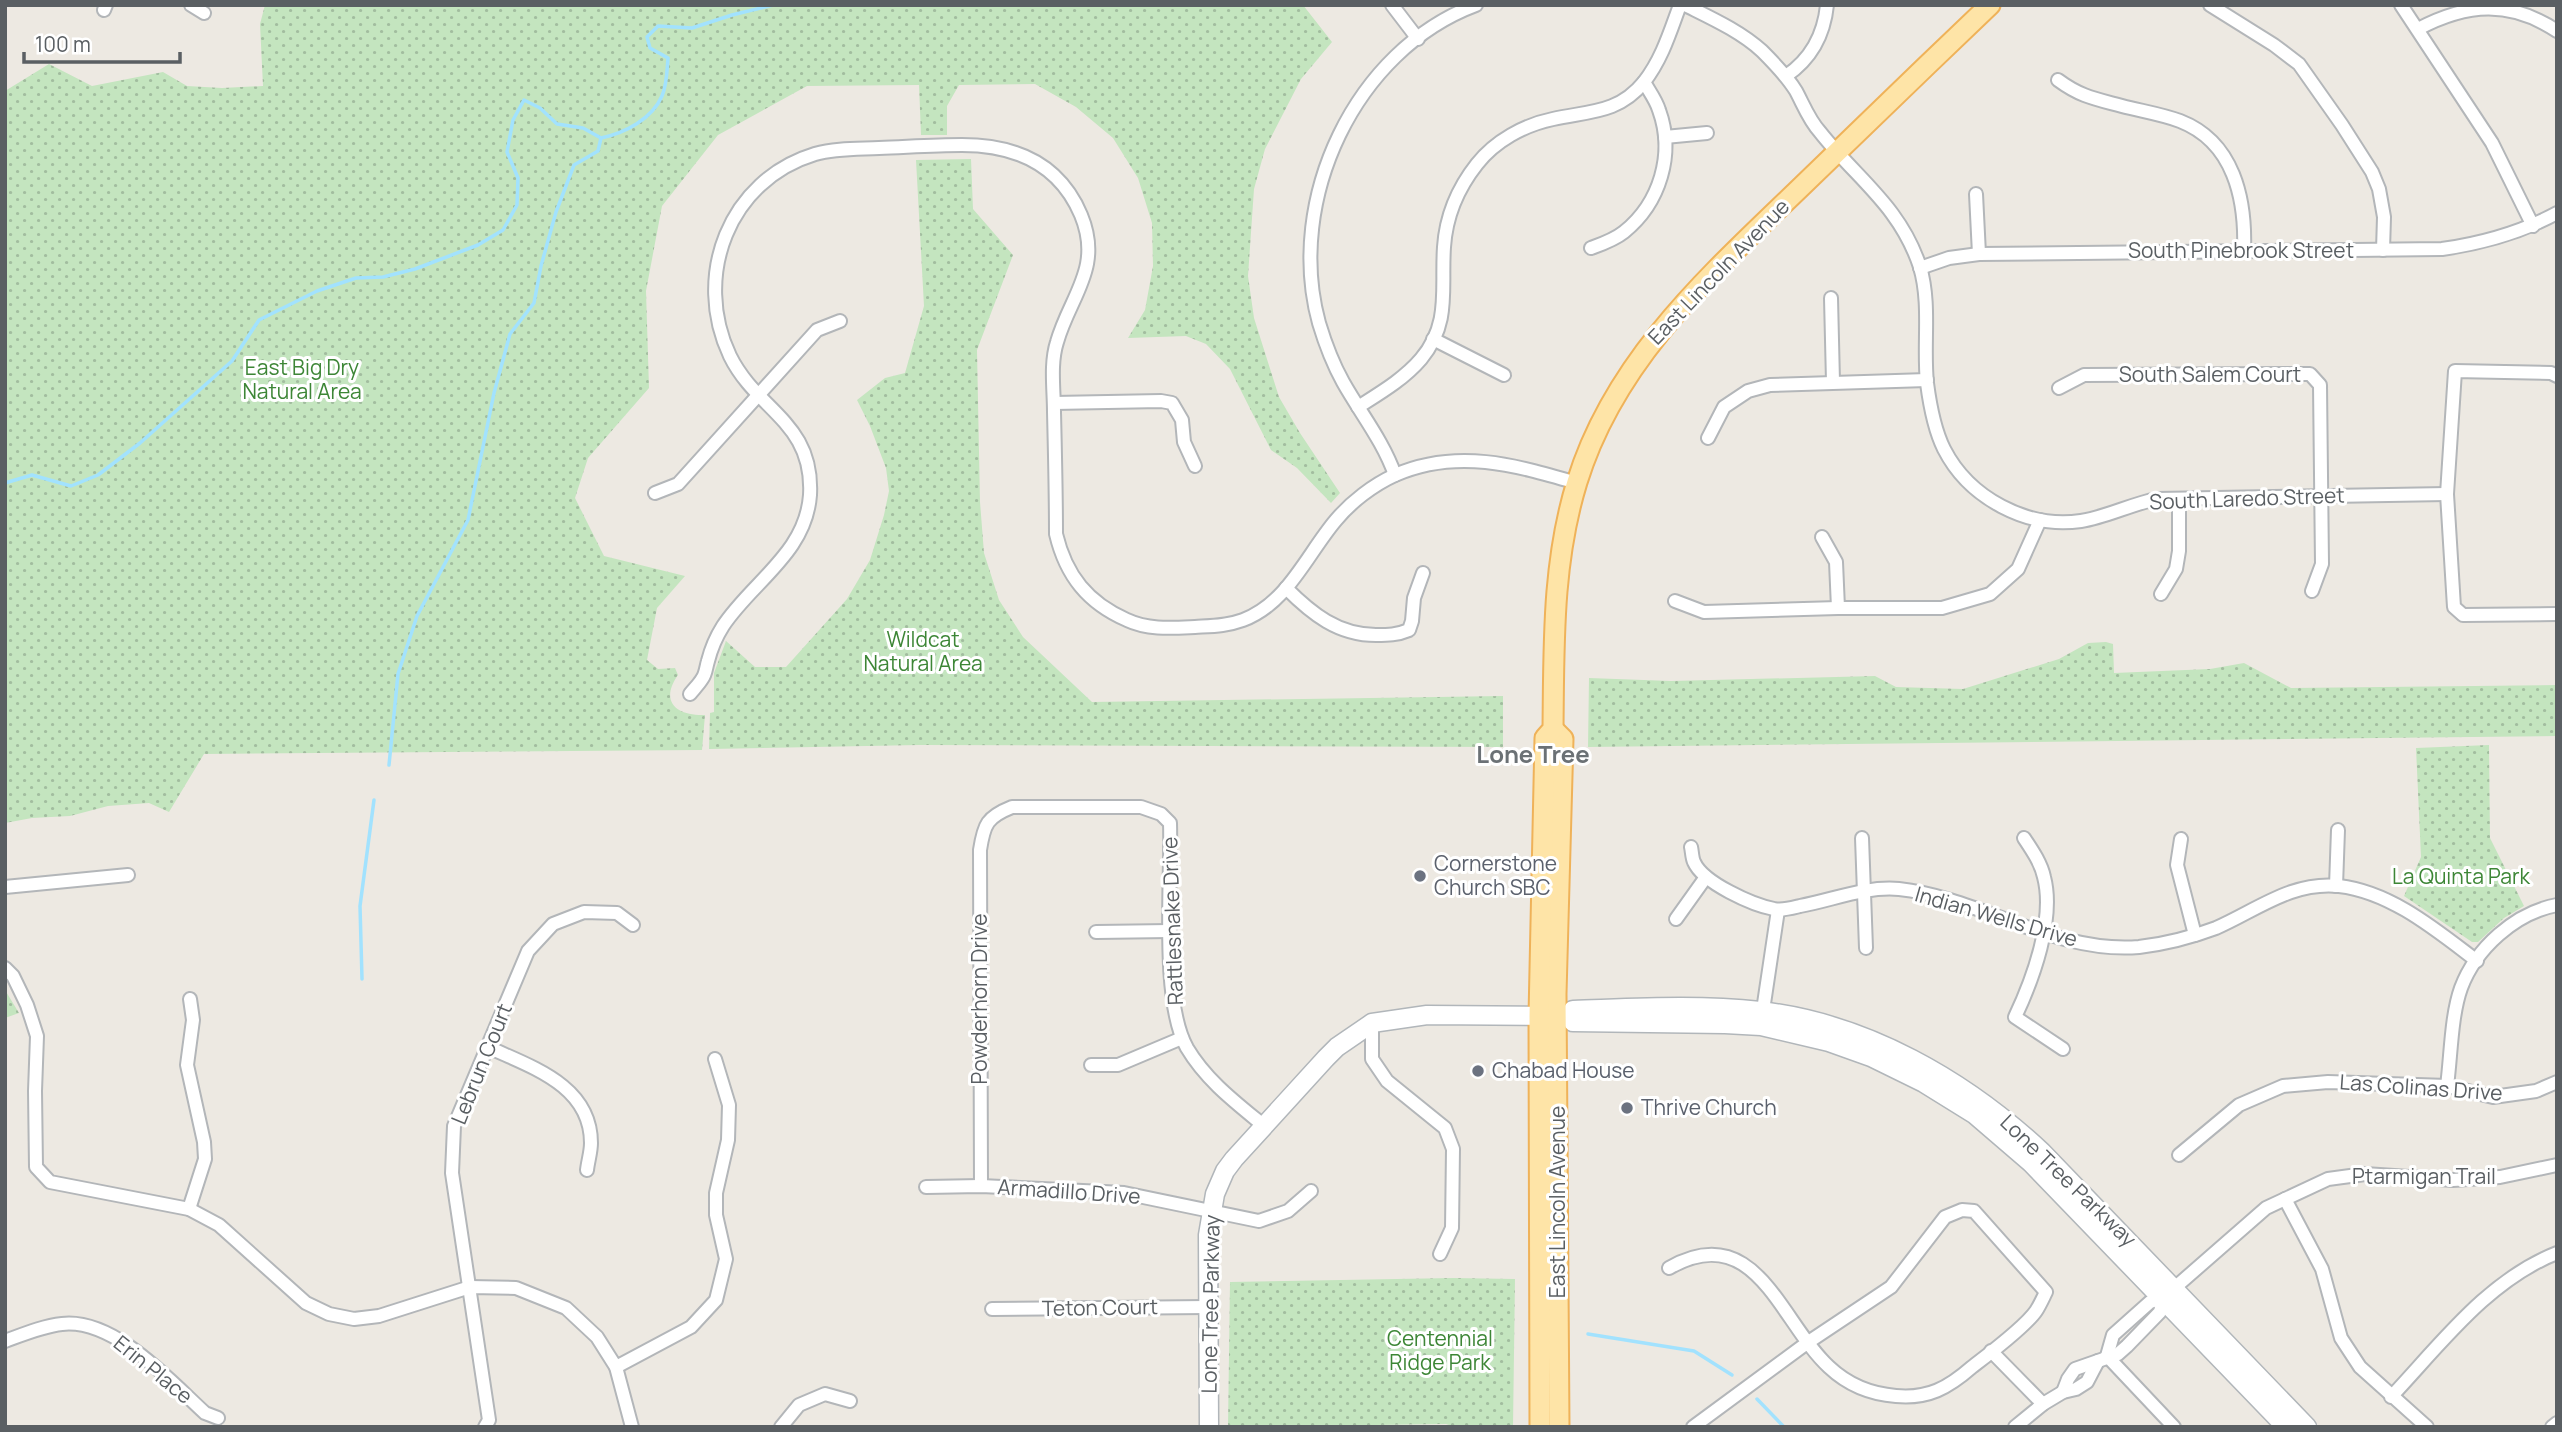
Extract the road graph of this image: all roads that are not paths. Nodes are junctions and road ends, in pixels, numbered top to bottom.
1 (191, 5) edge
2 (1392, 5) edge
3 (1475, 5) edge
4 (1683, 5) edge
5 (1827, 5) edge
6 (1990, 5) edge
7 (2210, 5) edge
8 (2401, 5) edge
9 (204, 13) dead end
10 (2418, 29) junction
11 (2557, 31) edge
12 (1418, 39) junction
13 (1786, 76) junction
14 (2058, 80) dead end
15 (1644, 82) junction
16 (1707, 133) dead end
17 (1665, 137) junction
18 (1837, 152) junction
19 (1976, 194) dead end
20 (2557, 212) edge
21 (2533, 226) junction
22 (1591, 248) dead end
23 (2383, 250) junction
24 (2244, 251) junction
25 (1979, 254) junction
26 (1920, 268) junction
27 (1831, 298) dead end
28 (840, 321) dead end
29 (1433, 339) junction
30 (1504, 375) dead end
31 (2557, 376) edge
32 (1927, 380) junction
33 (1833, 382) junction
34 (2059, 388) dead end
35 (759, 395) junction
36 (1054, 403) junction
37 (1358, 407) junction
38 (1709, 438) dead end
39 (1195, 466) dead end
40 (1395, 475) junction
41 (1577, 483) junction
42 (655, 493) dead end
43 (2447, 494) junction
44 (2322, 496) junction
45 (2179, 500) junction
46 (2040, 520) junction
47 (1822, 537) dead end
48 (1423, 573) dead end
49 (1286, 588) junction
50 (2312, 591) dead end
51 (2161, 594) dead end
52 (1675, 601) dead end
53 (1838, 608) junction
54 (2557, 614) edge
55 (690, 694) dead end
56 (1161, 814) joint
57 (2338, 830) dead end
58 (1862, 838) dead end
59 (2024, 838) dead end
60 (2181, 839) dead end
61 (1691, 846) dead end
62 (128, 875) dead end
63 (1706, 877) junction
64 (2336, 886) junction
65 (5, 887) edge
66 (1863, 891) junction
67 (2557, 905) edge
68 (1778, 910) junction
69 (1676, 919) dead end
70 (633, 925) dead end
71 (1170, 931) junction
72 (1096, 932) dead end
73 (2043, 933) junction
74 (2195, 935) junction
75 (1866, 948) dead end
76 (2477, 961) junction
77 (5, 968) edge
78 (190, 999) dead end
79 (1555, 1016) junction
80 (1762, 1019) junction
81 (1373, 1023) junction
82 (1182, 1038) junction
83 (488, 1047) junction
84 (2063, 1049) dead end
85 (715, 1059) dead end
86 (1091, 1065) dead end
87 (2557, 1082) edge
88 (2447, 1086) junction
89 (1263, 1125) junction
90 (2179, 1155) dead end
91 (2557, 1165) edge
92 (587, 1170) dead end
93 (981, 1186) junction
94 (926, 1187) dead end
95 (1311, 1191) dead end
96 (2285, 1199) junction
97 (189, 1209) junction
98 (1211, 1209) junction
99 (2557, 1253) edge
100 (1440, 1254) dead end
101 (1669, 1268) dead end
102 (470, 1287) junction
103 (2169, 1293) junction
104 (1209, 1307) junction
105 (992, 1310) dead end
106 (5, 1341) edge
107 (1807, 1343) junction
108 (1991, 1351) junction
109 (2102, 1358) junction
110 (615, 1367) junction
111 (2391, 1397) junction
112 (850, 1401) dead end
113 (2043, 1404) junction
114 (218, 1418) dead end
115 (2557, 1423) edge
116 (2171, 1426) edge
117 (485, 1427) edge
118 (632, 1427) edge
119 (781, 1427) edge
120 (1209, 1427) edge
121 (1540, 1427) edge
122 (1559, 1427) edge
123 (1693, 1427) edge
124 (2015, 1427) edge
125 (2286, 1427) edge
126 (2307, 1427) edge
127 (2427, 1427) edge
128 (2552, 1427) edge

1 - 9 street
2 - 12 street
3 - 12 street
4 - 13 street, South Laredo Street
4 - 15 street
5 - 13 street
6 - 18 main road, East Lincoln Avenue
7 - 23 street
8 - 10 street
10 - 11 street
10 - 21 street
12 - 37 street
13 - 18 street, South Laredo Street
14 - 24 street
15 - 17 street
15 - 29 street
16 - 17 street
17 - 22 street
18 - 26 street, South Laredo Street
18 - 41 main road, East Lincoln Avenue
19 - 25 street
20 - 21 street, South Pinebrook Street
21 - 23 street, South Pinebrook Street
23 - 24 street, South Pinebrook Street
24 - 25 street, South Pinebrook Street
25 - 26 street, South Pinebrook Street
26 - 32 street, South Laredo Street
27 - 33 street
28 - 35 street
29 - 30 street
29 - 37 street
31 - 43 street
32 - 33 street
32 - 46 street, South Laredo Street
33 - 38 street
34 - 44 street, South Salem Court
35 - 36 street
35 - 42 street
35 - 55 street
36 - 39 street
36 - 49 street
37 - 40 street
40 - 41 street
40 - 49 street
41 - 79 main road, East Lincoln Avenue
43 - 44 street, South Laredo Street
43 - 54 street
44 - 45 street, South Laredo Street
44 - 50 street, South Salem Court
45 - 46 street, South Laredo Street
45 - 51 street
46 - 53 street
47 - 53 street
48 - 49 street
52 - 53 street
56 - 71 street, Rattlesnake Drive
56 - 93 street, Powderhorn Drive
57 - 64 street
58 - 66 street
59 - 73 street
60 - 74 street
61 - 63 street
62 - 65 street
63 - 68 street
63 - 69 street
64 - 74 street, Indian Wells Drive
64 - 76 street, Indian Wells Drive
66 - 68 street, Indian Wells Drive
66 - 73 street, Indian Wells Drive
66 - 75 street
67 - 76 street
68 - 80 street
70 - 83 street, Lebrun Court
71 - 72 street
71 - 82 street, Rattlesnake Drive
73 - 74 street, Indian Wells Drive
73 - 84 street
76 - 88 street
77 - 97 street
78 - 97 street
79 - 80 street, Lone Tree Parkway
79 - 81 street, Lone Tree Parkway
79 - 121 main road, East Lincoln Avenue
79 - 122 main road, East Lincoln Avenue
80 - 103 street, Lone Tree Parkway
81 - 89 street, Lone Tree Parkway
81 - 100 street
82 - 86 street
82 - 89 street, Rattlesnake Drive
83 - 92 street
83 - 102 street, Lebrun Court
85 - 110 street
87 - 88 street, Las Colinas Drive
88 - 90 street, Las Colinas Drive
89 - 98 street, Lone Tree Parkway
91 - 96 street, Ptarmigan Trail
93 - 94 street, Armadillo Drive
93 - 98 street, Armadillo Drive
95 - 98 street, Armadillo Drive
96 - 103 street, Ptarmigan Trail
96 - 111 street
97 - 102 street
98 - 104 street, Lone Tree Parkway
99 - 111 street
101 - 107 street
102 - 110 street
102 - 117 street, Lebrun Court
103 - 109 street, Ptarmigan Trail
103 - 125 street, Lone Tree Parkway
103 - 126 street, Lone Tree Parkway
104 - 105 street, Teton Court
104 - 120 street, Lone Tree Parkway
106 - 114 street, Erin Place
107 - 108 street
107 - 108 street
107 - 123 street
108 - 113 street
109 - 113 street
109 - 116 street
110 - 118 street
111 - 127 street
112 - 119 street
113 - 124 street
115 - 128 street

